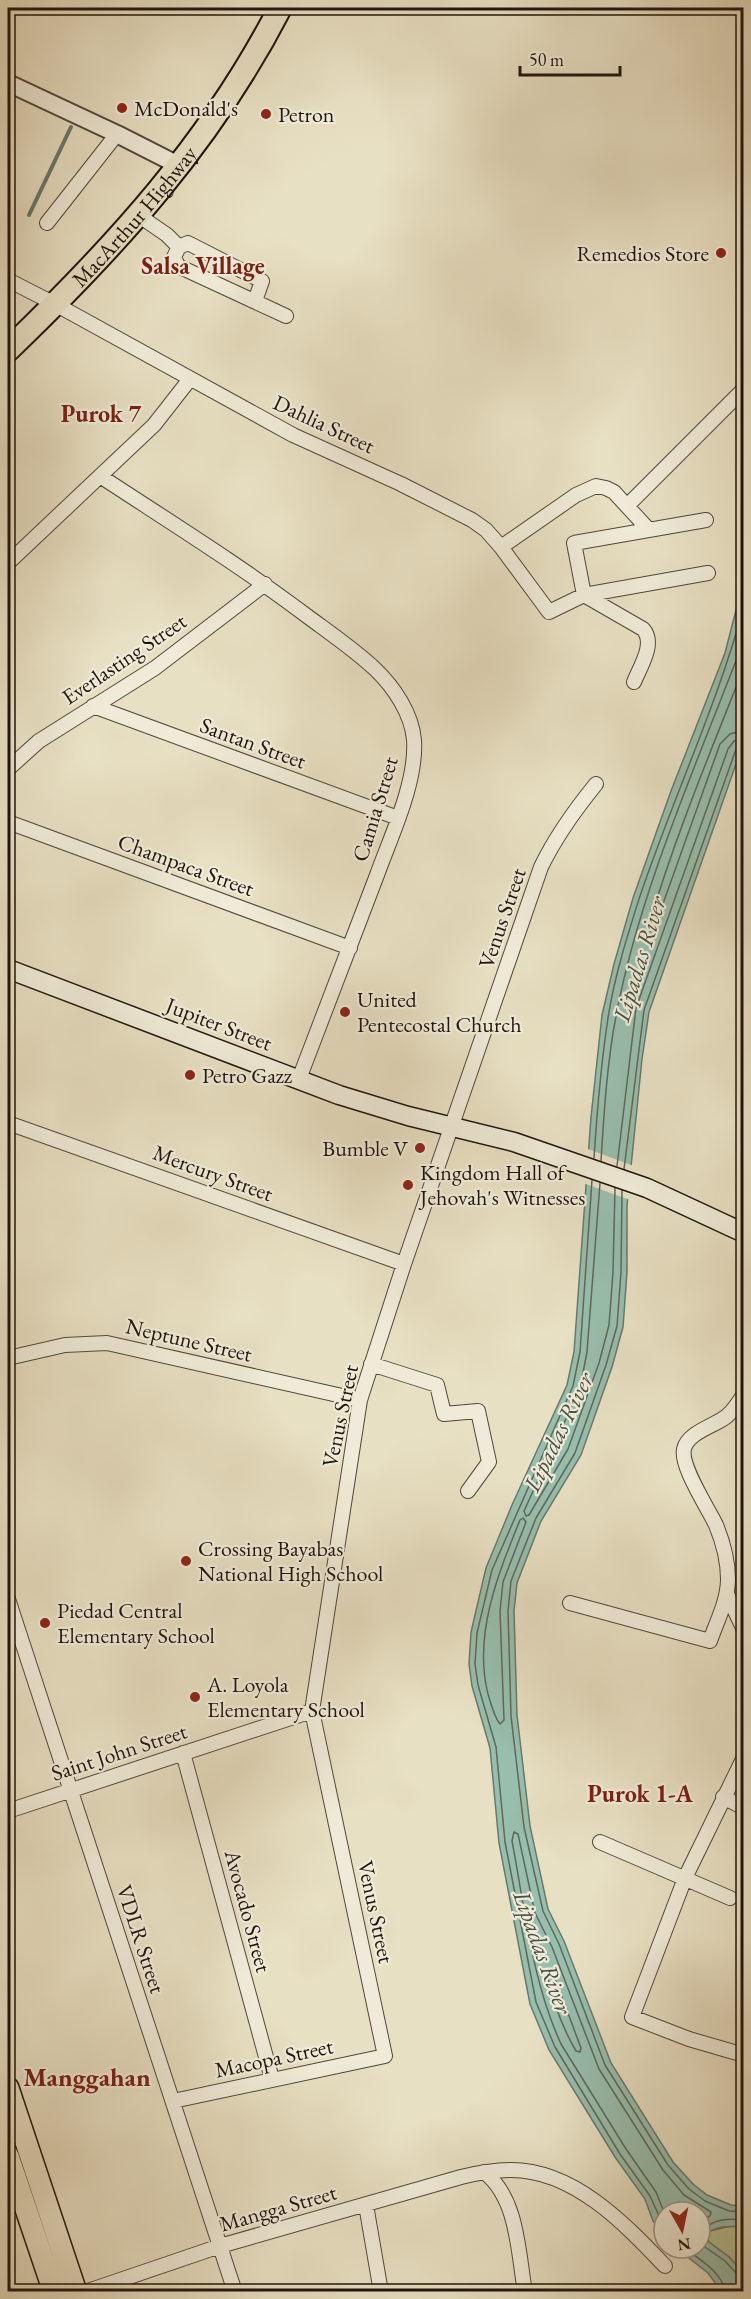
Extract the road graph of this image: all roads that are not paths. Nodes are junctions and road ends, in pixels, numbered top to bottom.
1 (280, 8) edge
2 (8, 83) edge
3 (117, 134) junction
4 (180, 166) junction
5 (138, 215) junction
6 (47, 223) dead end
7 (179, 247) junction
8 (8, 280) edge
9 (255, 301) junction
10 (55, 304) junction
11 (286, 316) dead end
12 (8, 350) edge
13 (190, 379) junction
14 (744, 389) edge
15 (100, 476) junction
16 (628, 505) junction
17 (706, 520) dead end
18 (649, 530) junction
19 (501, 547) junction
20 (8, 563) edge
21 (708, 573) dead end
22 (265, 584) junction
23 (584, 596) junction
24 (634, 682) dead end
25 (93, 706) junction
26 (8, 769) edge
27 (596, 784) dead end
28 (398, 818) junction
29 (8, 822) edge
30 (350, 948) junction
31 (8, 969) edge
32 (299, 1079) junction
33 (8, 1123) edge
34 (451, 1126) junction
35 (744, 1233) edge
36 (404, 1264) junction
37 (8, 1358) edge
38 (371, 1364) junction
39 (744, 1394) edge
40 (360, 1400) junction
41 (468, 1491) dead end
42 (727, 1594) junction
43 (8, 1599) edge
44 (570, 1603) dead end
45 (744, 1630) edge
46 (312, 1711) junction
47 (183, 1753) junction
48 (744, 1756) edge
49 (70, 1790) junction
50 (723, 1797) junction
51 (744, 1808) edge
52 (8, 1811) edge
53 (600, 1842) dead end
54 (685, 1878) junction
55 (730, 1898) dead end
56 (385, 2055) joint
57 (744, 2055) edge
58 (272, 2079) junction
59 (8, 2088) edge
60 (173, 2101) junction
61 (8, 2156) edge
62 (484, 2172) junction
63 (366, 2205) junction
64 (220, 2246) junction
65 (665, 2266) dead end
66 (54, 2292) edge
67 (76, 2292) edge
68 (85, 2292) edge
69 (234, 2292) edge
70 (381, 2292) edge
71 (525, 2292) edge

1 - 4 highway, MacArthur Highway
2 - 3 street
3 - 4 street
3 - 6 street
4 - 5 highway, MacArthur Highway
5 - 7 street
5 - 10 highway, MacArthur Highway
7 - 9 street
7 - 9 street
8 - 10 street, Dahlia Street
9 - 11 street
10 - 12 highway, MacArthur Highway
10 - 13 street, Dahlia Street
13 - 15 street
13 - 19 street, Dahlia Street
14 - 16 street
15 - 20 street
15 - 22 street, Camia Street
16 - 18 street
16 - 19 street
17 - 18 street
18 - 23 street
19 - 23 street, Dahlia Street
21 - 23 street
22 - 25 street, Everlasting Street
22 - 28 street, Camia Street
23 - 24 street
25 - 26 street, Everlasting Street
25 - 28 street, Santan Street
27 - 34 street, Venus Street
28 - 30 street, Camia Street
29 - 30 street, Champaca Street
30 - 32 street, Camia Street
31 - 32 main road, Jupiter Street
32 - 34 main road, Jupiter Street
33 - 36 street, Mercury Street
34 - 35 main road, Jupiter Street
34 - 36 street, Venus Street
36 - 38 street, Venus Street
37 - 40 street, Neptune Street
38 - 40 street, Venus Street
38 - 41 street
39 - 42 street
40 - 46 street, Venus Street
42 - 44 street
42 - 45 street
43 - 49 street, VDLR Street
46 - 47 street, Saint John Street
46 - 56 street, Venus Street
47 - 49 street, Saint John Street
47 - 58 street, Avocado Street
48 - 50 street
49 - 52 street, Saint John Street
49 - 60 street, VDLR Street
50 - 51 street
50 - 54 street
53 - 54 street
54 - 55 street
54 - 57 street
56 - 58 street, Macopa Street
58 - 60 street, Macopa Street
59 - 67 main road
60 - 64 street, VDLR Street
61 - 66 main road
62 - 63 street, Mangga Street
62 - 65 street, Mangga Street
62 - 71 street
63 - 64 street, Mangga Street
63 - 70 street
64 - 68 street, Mangga Street
64 - 69 street, VDLR Street

